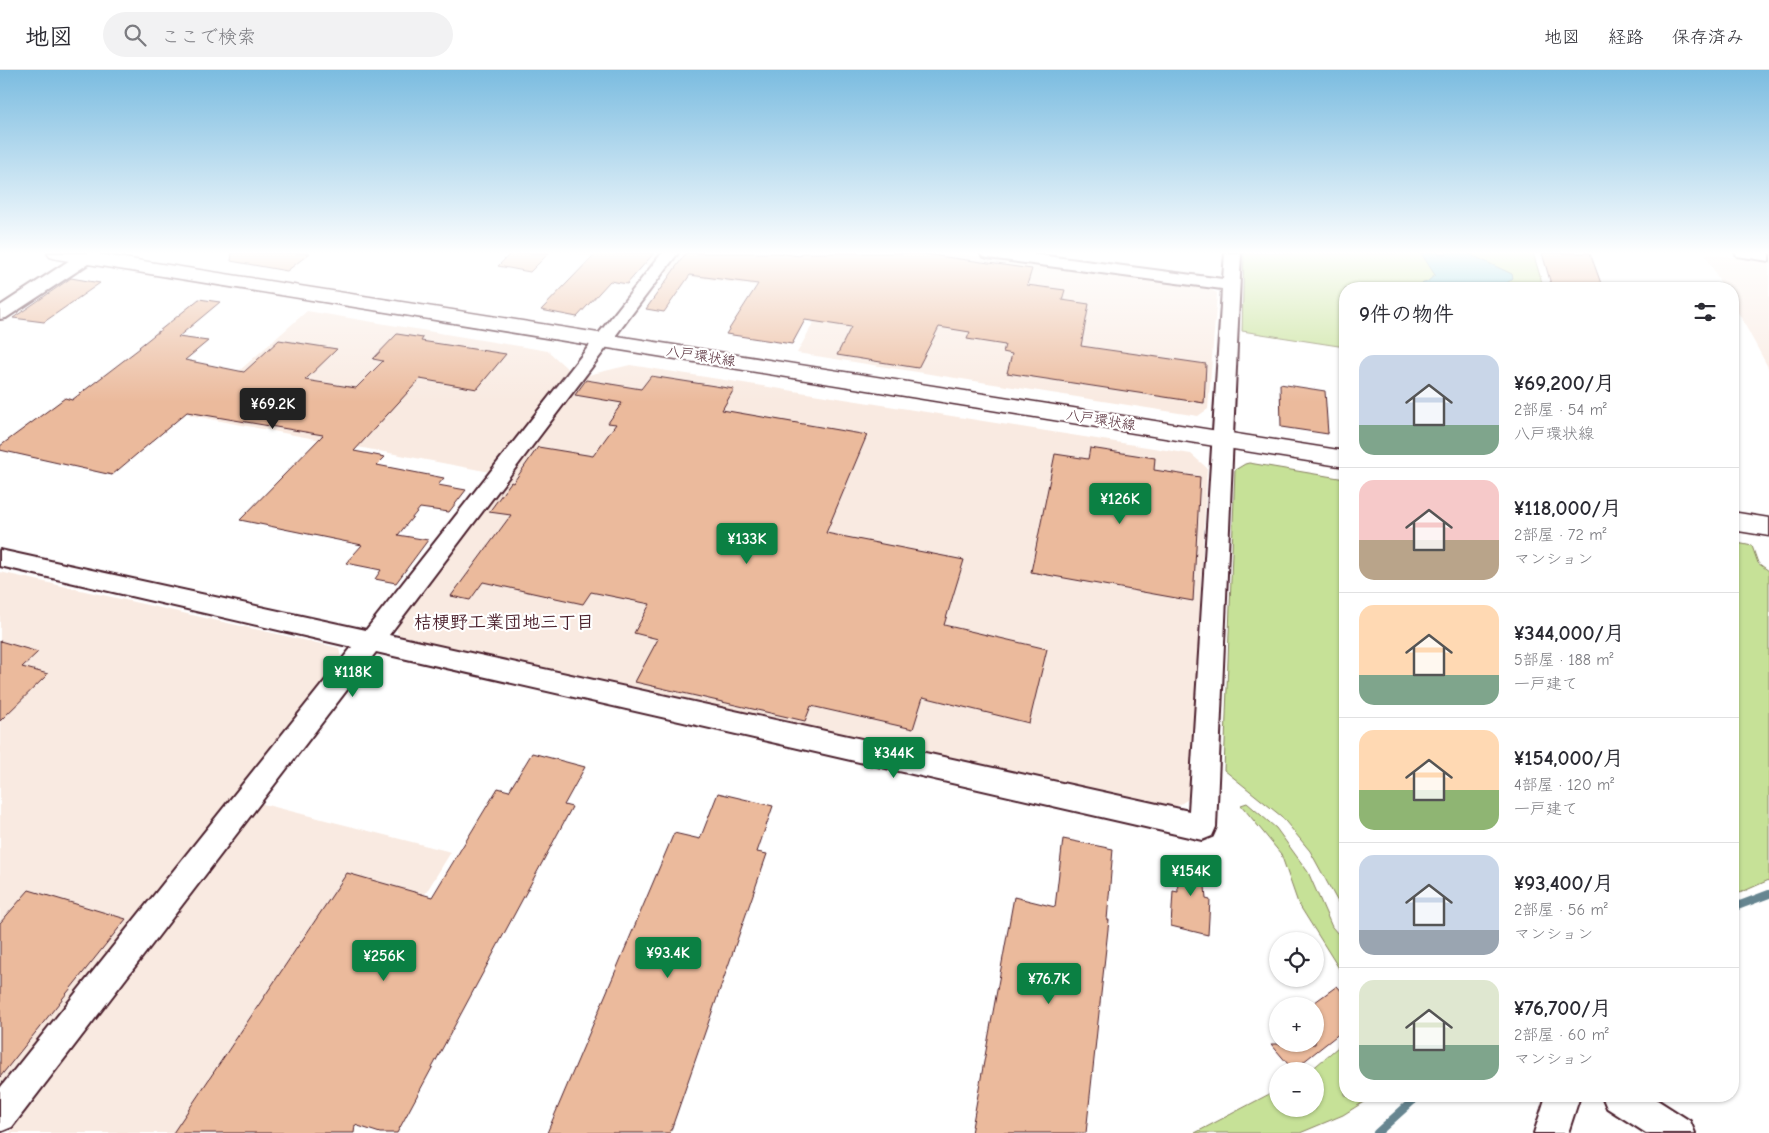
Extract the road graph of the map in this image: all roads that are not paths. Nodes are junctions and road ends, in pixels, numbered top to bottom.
1 (18, 303) edge
2 (377, 303) edge
3 (632, 303) edge
4 (1229, 303) edge
5 (0, 314) edge
6 (604, 340) junction
7 (1223, 439) junction
8 (1339, 457) edge
9 (1739, 522) edge
10 (1769, 527) edge
11 (0, 558) edge
12 (371, 641) junction
13 (1561, 1102) edge
14 (1629, 1102) edge
15 (0, 1115) edge
16 (1551, 1133) edge
17 (1678, 1133) edge

1 - 5 street
2 - 6 main road, 八戸環状線
3 - 6 street
4 - 7 street
6 - 7 main road, 八戸環状線
6 - 12 street
7 - 8 main road, 八戸環状線
7 - 12 street
9 - 10 main road
11 - 12 street
12 - 15 street
13 - 16 street
14 - 17 street

